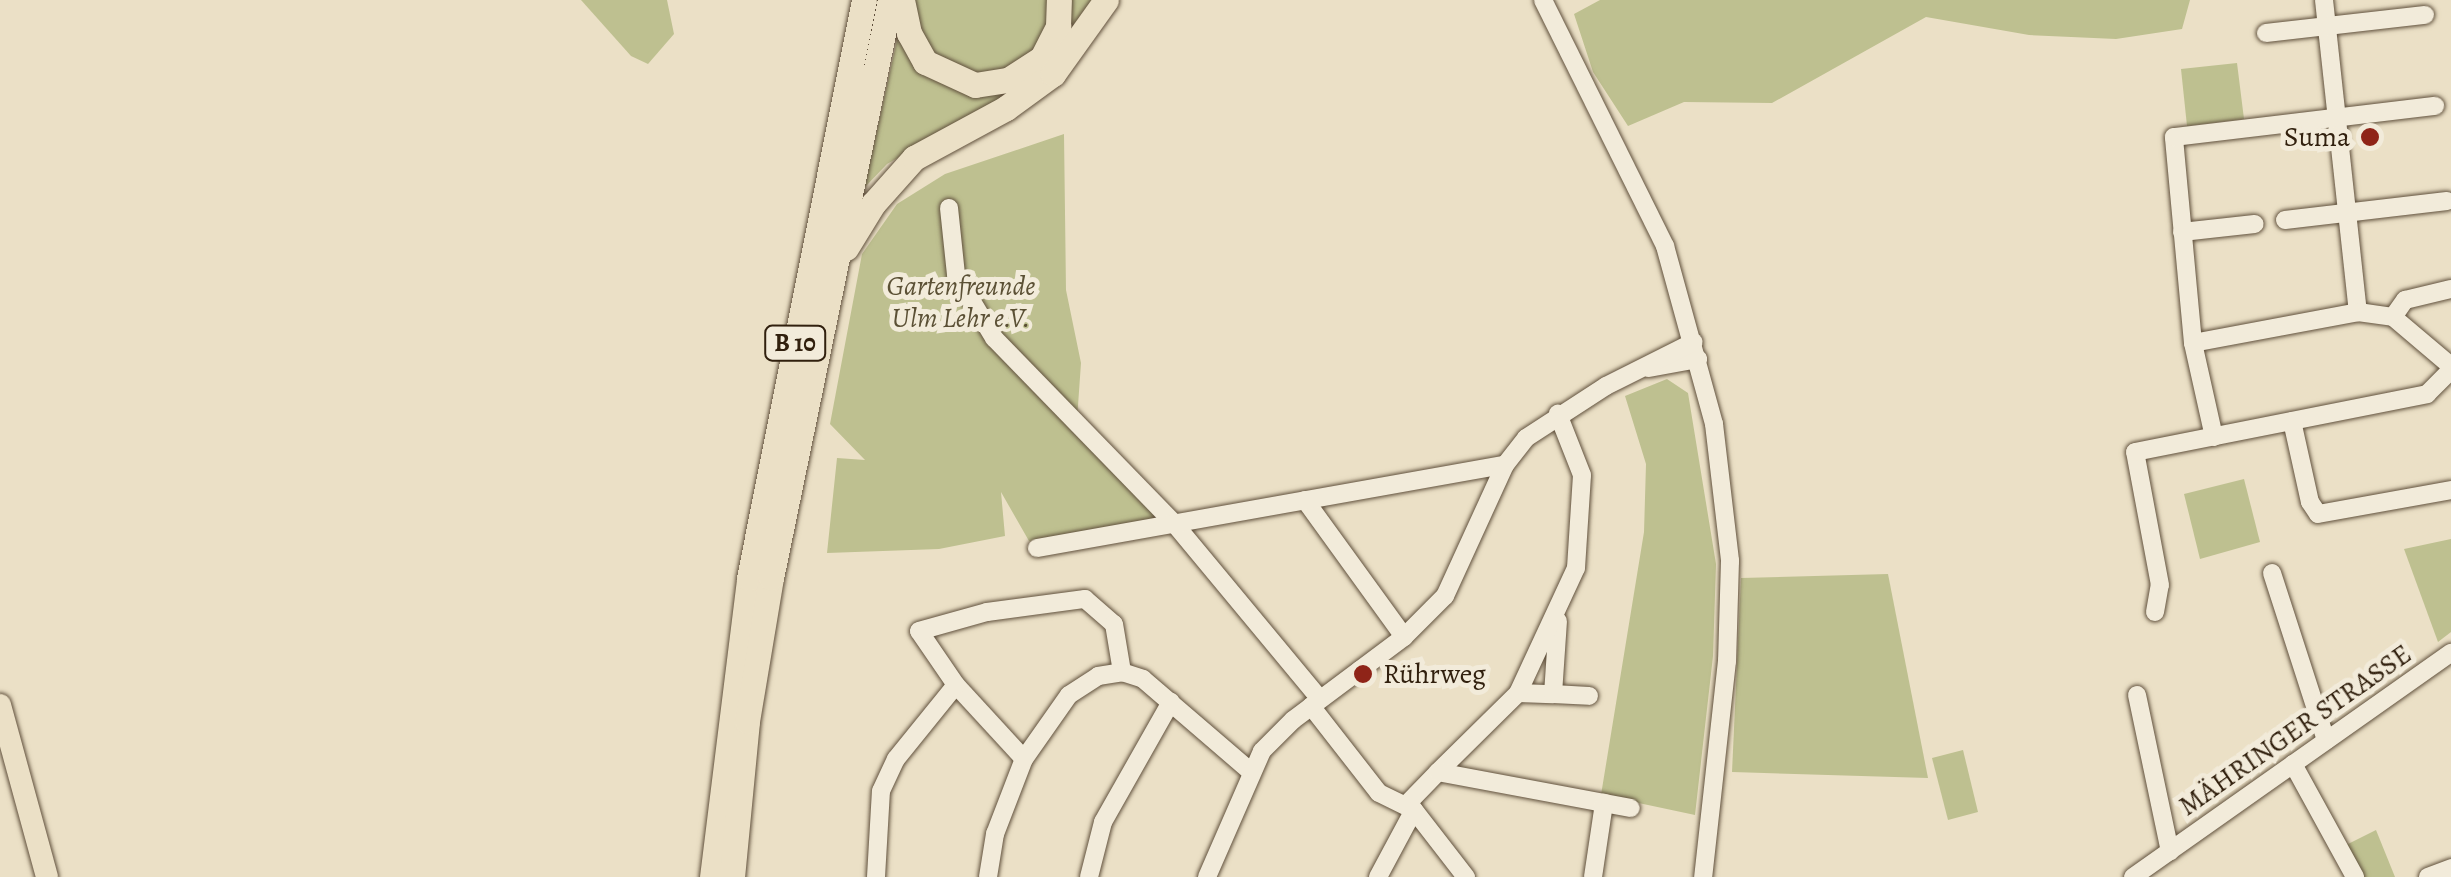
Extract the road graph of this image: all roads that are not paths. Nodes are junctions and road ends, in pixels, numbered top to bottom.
1 (864, 0) edge
2 (890, 0) edge
3 (902, 0) edge
4 (1060, 0) edge
5 (1106, 0) edge
6 (1543, 0) edge
7 (2324, 0) edge
8 (2425, 15) dead end
9 (2327, 26) junction
10 (2266, 34) dead end
11 (2435, 106) dead end
12 (2339, 116) junction
13 (2447, 201) dead end
14 (949, 208) dead end
15 (2350, 212) junction
16 (2284, 220) dead end
17 (2255, 224) dead end
18 (2182, 232) junction
19 (836, 265) junction
20 (2451, 290) edge
21 (2358, 312) junction
22 (2393, 318) junction
23 (2193, 343) junction
24 (1696, 350) junction
25 (2451, 368) edge
26 (1558, 414) junction
27 (2292, 421) junction
28 (2214, 437) junction
29 (1504, 465) junction
30 (2451, 490) edge
31 (1304, 500) junction
32 (1173, 522) junction
33 (1037, 548) dead end
34 (2272, 573) dead end
35 (2156, 612) dead end
36 (1558, 616) junction
37 (1404, 638) junction
38 (2451, 653) edge
39 (1122, 672) junction
40 (956, 685) junction
41 (1518, 693) junction
42 (1553, 694) junction
43 (2136, 695) dead end
44 (1589, 696) dead end
45 (1171, 702) junction
46 (1316, 703) junction
47 (0, 706) edge
48 (2326, 740) junction
49 (1024, 758) junction
50 (2293, 764) junction
51 (1250, 770) junction
52 (1438, 772) junction
53 (1604, 803) junction
54 (1410, 807) junction
55 (1630, 808) dead end
56 (2170, 852) junction
57 (2451, 868) edge
58 (46, 877) edge
59 (712, 877) edge
60 (732, 877) edge
61 (876, 877) edge
62 (988, 877) edge
63 (1089, 877) edge
64 (1207, 877) edge
65 (1378, 877) edge
66 (1466, 877) edge
67 (1593, 877) edge
68 (1703, 877) edge
69 (2133, 877) edge
70 (2355, 877) edge
71 (2428, 877) edge

1 - 59 highway, B 10
2 - 19 highway, B 10
3 - 4 highway
5 - 19 highway
6 - 24 street
7 - 9 street
8 - 9 street
9 - 10 street
9 - 12 street
11 - 12 street
12 - 15 street
12 - 18 street
13 - 15 street
14 - 32 street
15 - 16 street
15 - 21 street
17 - 18 street
18 - 23 street
19 - 60 highway, B 10
20 - 22 street
21 - 22 street
21 - 23 street
22 - 25 street
23 - 28 street
24 - 26 street
24 - 68 street
25 - 27 street
26 - 29 street
26 - 36 street
27 - 28 street
27 - 30 street
28 - 35 street
29 - 31 street
29 - 37 street
31 - 32 street
31 - 37 street
32 - 33 street
32 - 46 street
34 - 48 street
36 - 41 street
36 - 42 street
37 - 46 street
38 - 48 street, MÄHRINGER STRASSE
39 - 40 street
39 - 45 street
39 - 49 street
40 - 49 street
40 - 61 street
41 - 42 street
41 - 52 street
42 - 44 street
43 - 56 street, MÄHRINGER STRASSE
45 - 51 street
45 - 63 street
46 - 51 street
46 - 54 street
47 - 58 main road
48 - 50 street, MÄHRINGER STRASSE
49 - 62 street
50 - 56 street, MÄHRINGER STRASSE
50 - 70 street
51 - 64 street
52 - 53 street
52 - 54 street
53 - 55 street
53 - 67 street
54 - 65 street
54 - 66 street
56 - 69 street, MÄHRINGER STRASSE
57 - 71 street

